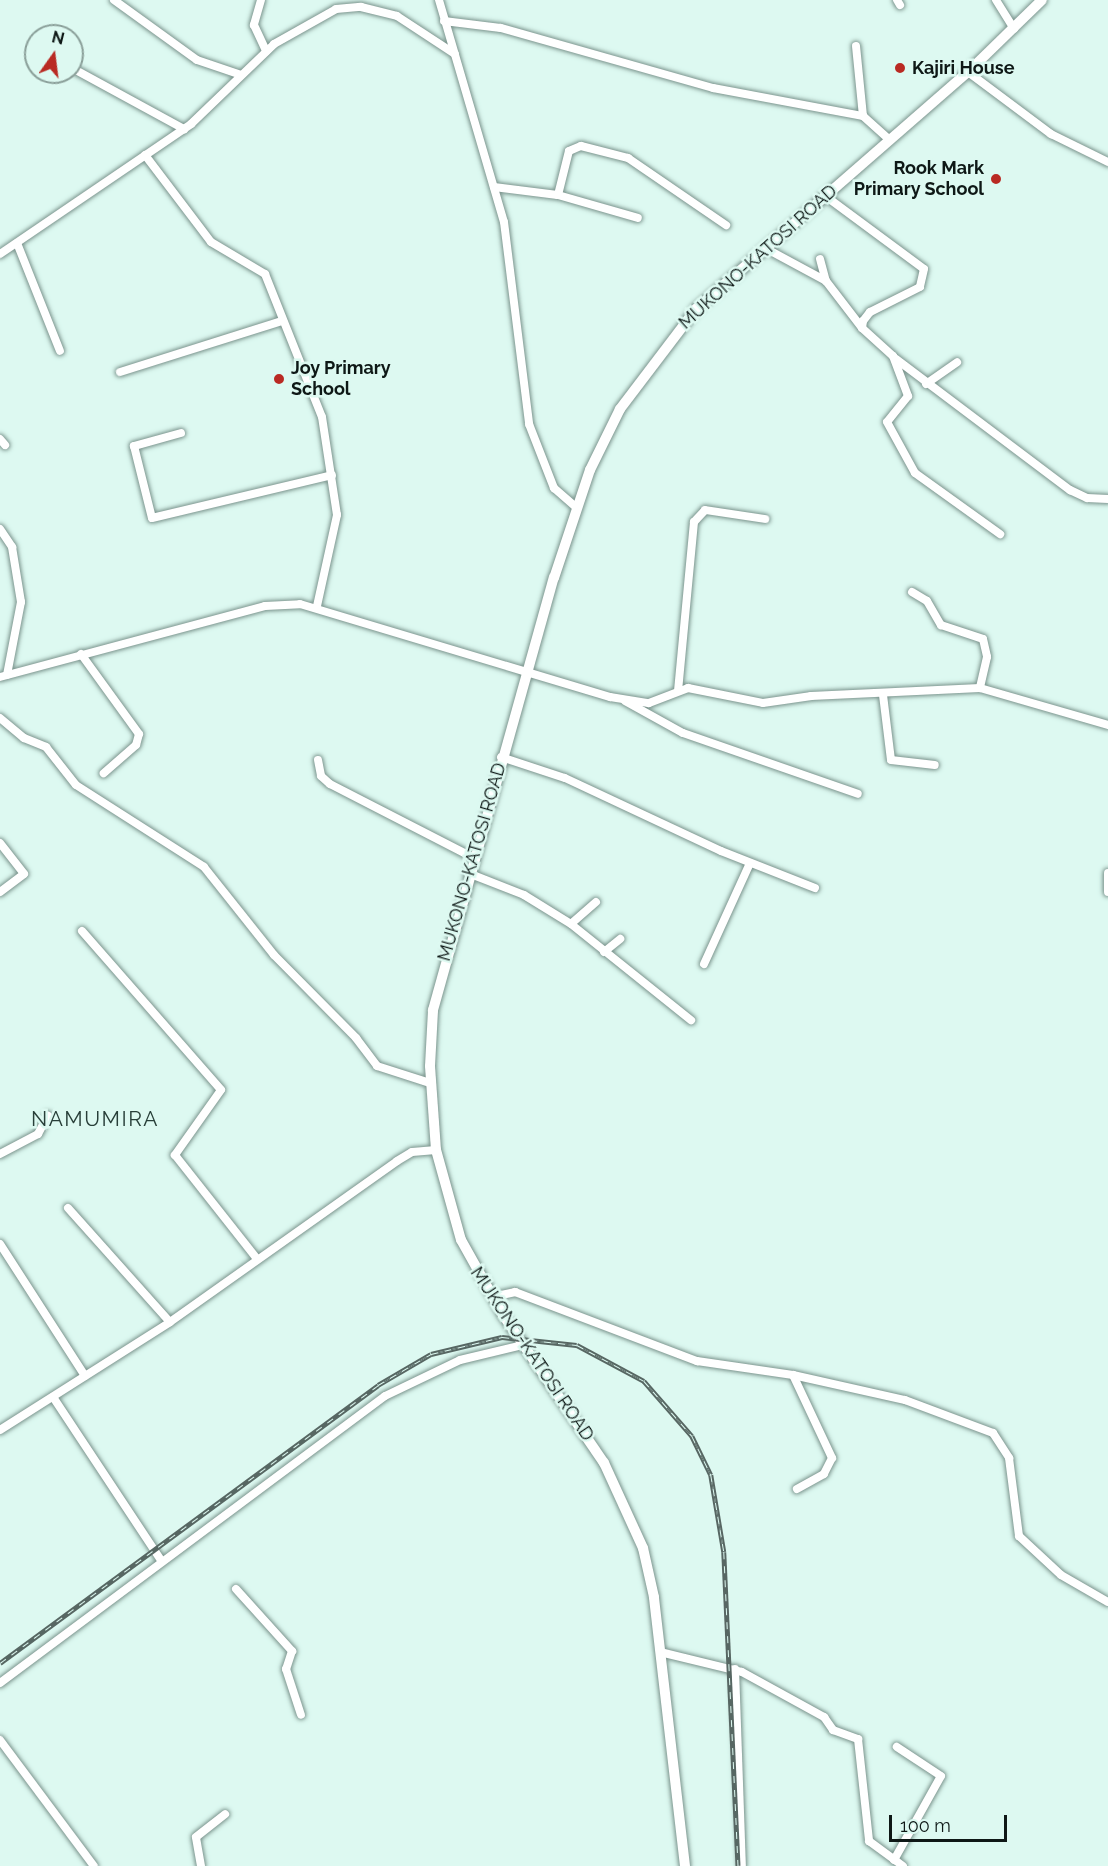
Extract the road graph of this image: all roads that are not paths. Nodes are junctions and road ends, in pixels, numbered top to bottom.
1 (114, 0) edge
2 (261, 0) edge
3 (439, 0) edge
4 (996, 0) edge
5 (1042, 0) edge
6 (444, 21) junction
7 (1014, 29) junction
8 (856, 46) dead end
9 (266, 51) junction
10 (455, 54) junction
11 (968, 72) junction
12 (84, 75) edge
13 (241, 75) junction
14 (863, 116) junction
15 (184, 129) junction
16 (890, 140) junction
17 (145, 155) junction
18 (1108, 162) edge
19 (494, 187) junction
20 (558, 195) junction
21 (824, 195) junction
22 (638, 218) dead end
23 (726, 225) dead end
24 (16, 243) junction
25 (765, 248) junction
26 (0, 254) edge
27 (820, 258) dead end
28 (826, 280) junction
29 (279, 322) junction
30 (862, 328) junction
31 (60, 351) dead end
32 (893, 356) junction
33 (957, 362) dead end
34 (120, 372) dead end
35 (926, 384) junction
36 (181, 433) dead end
37 (332, 475) junction
38 (1108, 498) edge
39 (577, 508) junction
40 (765, 519) dead end
41 (0, 529) edge
42 (1000, 534) dead end
43 (912, 592) dead end
44 (317, 606) junction
45 (81, 654) junction
46 (527, 672) junction
47 (3, 676) edge
48 (980, 688) junction
49 (678, 691) junction
50 (883, 695) junction
51 (623, 699) junction
52 (0, 718) edge
53 (1108, 725) edge
54 (501, 757) junction
55 (318, 760) dead end
56 (935, 765) dead end
57 (104, 773) dead end
58 (858, 794) dead end
59 (0, 843) edge
60 (472, 857) junction
61 (750, 863) junction
62 (468, 873) junction
63 (1108, 873) edge
64 (815, 888) dead end
65 (0, 892) edge
66 (1108, 892) edge
67 (596, 902) dead end
68 (571, 924) junction
69 (82, 931) dead end
70 (620, 939) dead end
71 (604, 952) junction
72 (704, 964) dead end
73 (691, 1020) dead end
74 (430, 1083) junction
75 (48, 1115) dead end
76 (436, 1150) junction
77 (0, 1154) edge
78 (68, 1208) dead end
79 (0, 1244) edge
80 (257, 1260) junction
81 (492, 1297) junction
82 (170, 1322) junction
83 (523, 1345) junction
84 (792, 1375) junction
85 (85, 1376) junction
86 (53, 1396) junction
87 (0, 1430) edge
88 (797, 1489) dead end
89 (161, 1560) junction
90 (237, 1589) dead end
91 (1108, 1602) edge
92 (660, 1652) junction
93 (735, 1669) junction
94 (0, 1683) edge
95 (301, 1715) dead end
96 (0, 1740) edge
97 (897, 1747) dead end
98 (225, 1814) dead end
99 (894, 1860) junction
100 (94, 1866) edge
101 (201, 1866) edge
102 (685, 1866) edge
103 (742, 1866) edge
104 (903, 1866) edge

1 - 13 street
2 - 9 street
3 - 6 street
4 - 7 street
5 - 7 main road, MUKONO-KATOSI ROAD
6 - 10 street
6 - 14 street
7 - 11 main road, MUKONO-KATOSI ROAD
8 - 14 street
9 - 10 street
9 - 13 street
10 - 19 street
11 - 16 main road, MUKONO-KATOSI ROAD
11 - 18 street
12 - 15 street
13 - 15 street
14 - 16 street
15 - 17 street
16 - 21 main road, MUKONO-KATOSI ROAD
17 - 24 street
17 - 29 street
19 - 20 street
19 - 39 street
20 - 22 street
20 - 23 street
21 - 25 main road, MUKONO-KATOSI ROAD
21 - 30 street
24 - 26 street
24 - 31 street
25 - 28 street
25 - 39 main road, MUKONO-KATOSI ROAD
27 - 28 street
28 - 30 street
29 - 34 street
29 - 37 street
30 - 32 street
32 - 35 street
32 - 42 street
33 - 35 street
35 - 38 street
36 - 37 street
37 - 44 street
39 - 46 main road, MUKONO-KATOSI ROAD
40 - 49 street
41 - 47 street
43 - 48 street
44 - 45 street
44 - 46 street
45 - 47 street
45 - 57 street
46 - 51 street
46 - 54 main road, MUKONO-KATOSI ROAD
48 - 50 street
48 - 53 street
49 - 50 street
49 - 51 street
50 - 56 street
51 - 58 street
52 - 74 street
54 - 60 main road, MUKONO-KATOSI ROAD
54 - 61 street
55 - 60 street
59 - 65 street
60 - 62 main road, MUKONO-KATOSI ROAD
61 - 64 street
61 - 72 street
62 - 68 street
62 - 74 main road, MUKONO-KATOSI ROAD
63 - 66 street
67 - 68 street
68 - 71 street
69 - 80 street
70 - 71 street
71 - 73 street
74 - 76 main road, MUKONO-KATOSI ROAD
75 - 77 street
76 - 80 street
76 - 81 main road, MUKONO-KATOSI ROAD
78 - 82 street
79 - 85 street
80 - 82 street
81 - 83 main road, MUKONO-KATOSI ROAD
81 - 84 street
82 - 85 street
83 - 89 street
83 - 92 main road, MUKONO-KATOSI ROAD
84 - 88 street
84 - 91 street
85 - 86 street
86 - 87 street
86 - 89 street
89 - 94 street
90 - 95 street
92 - 93 street
92 - 102 main road, MUKONO-KATOSI ROAD
93 - 99 street
93 - 103 street
96 - 100 street
97 - 99 street
98 - 101 street
99 - 104 street

